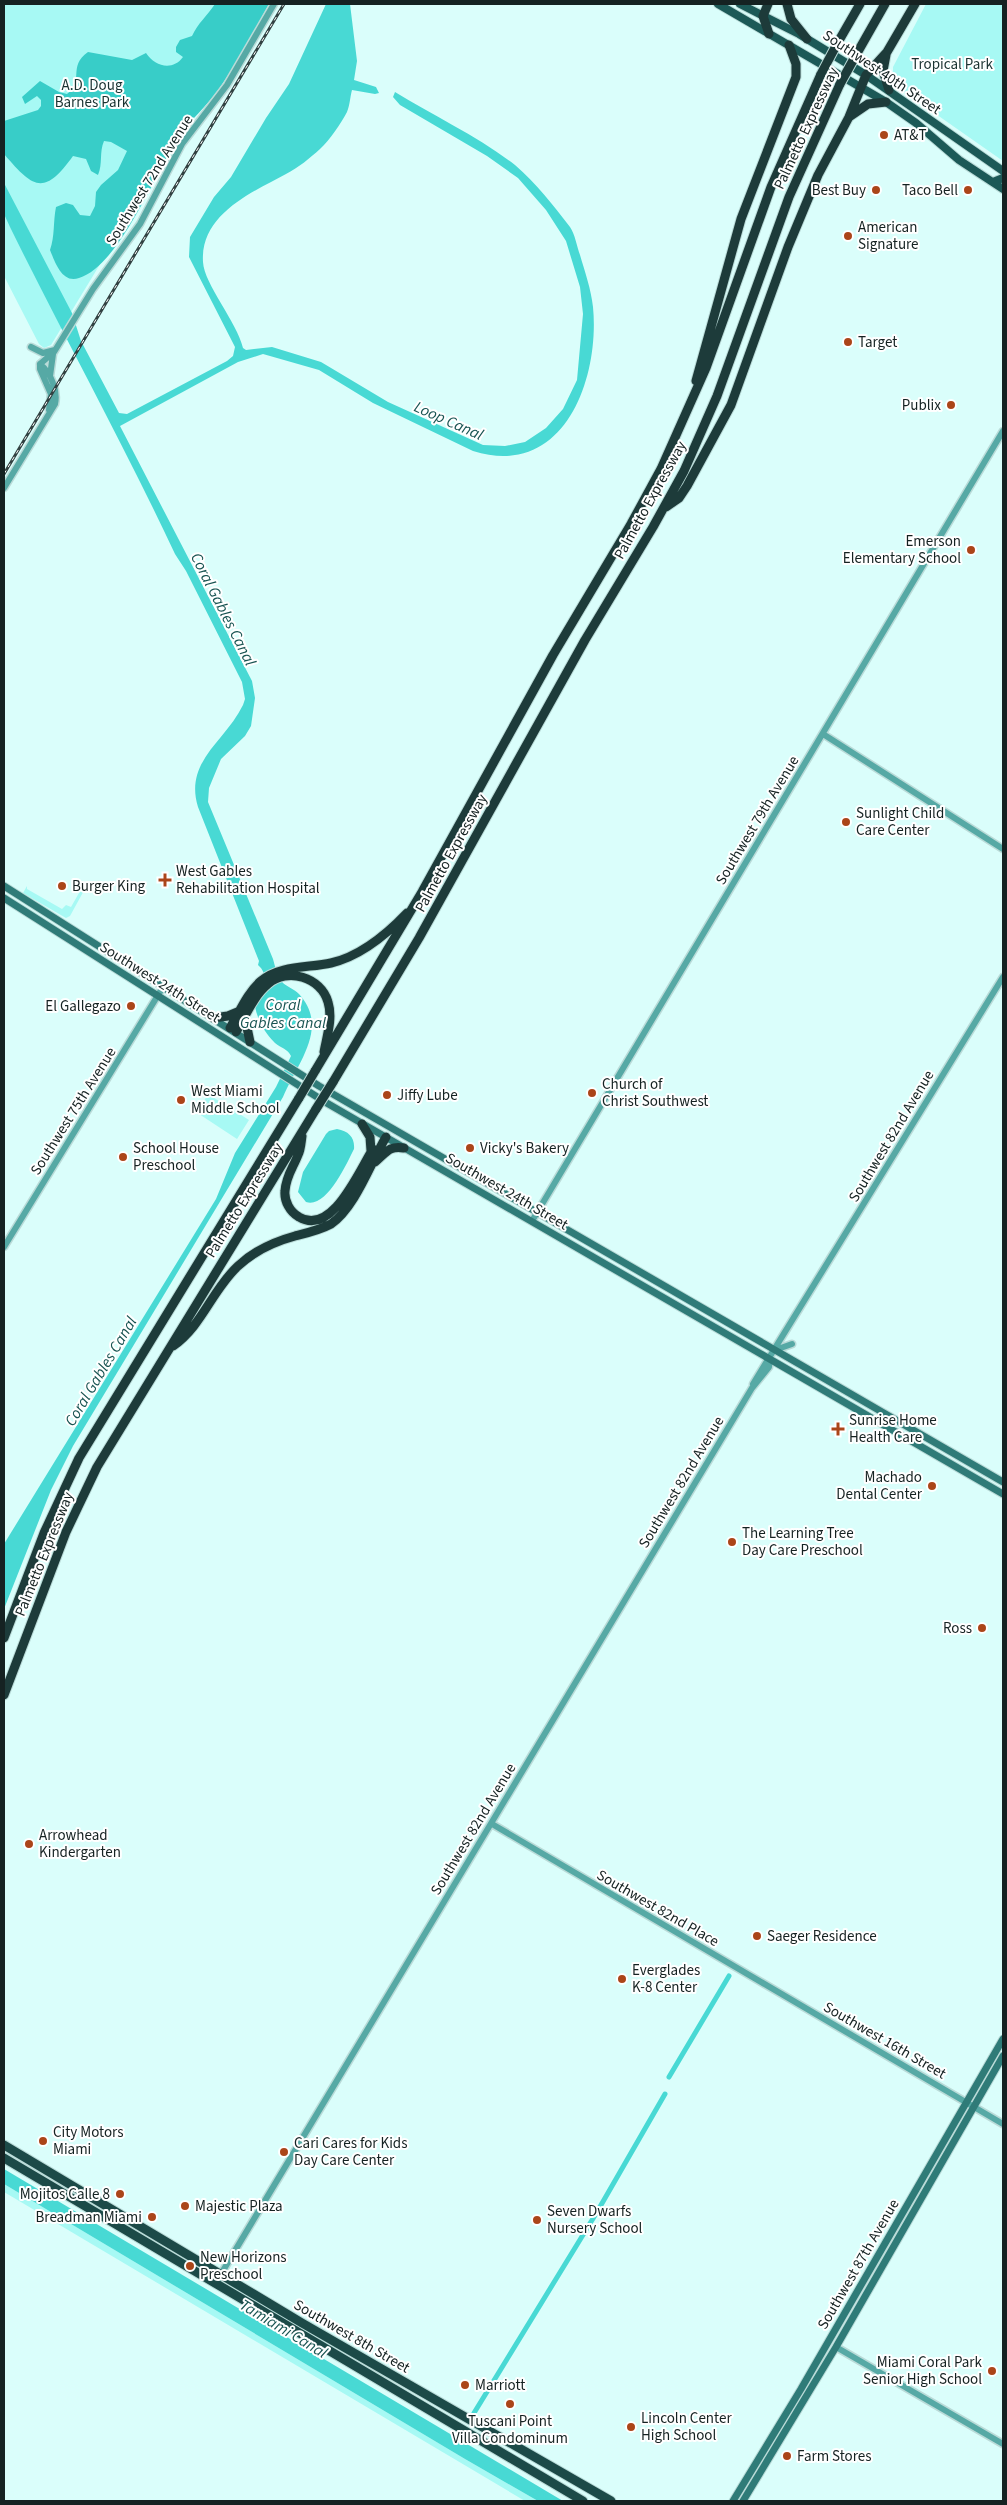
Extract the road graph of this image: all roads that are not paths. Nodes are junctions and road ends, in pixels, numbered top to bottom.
1 (274, 4) edge
2 (718, 4) edge
3 (740, 4) edge
4 (768, 4) edge
5 (787, 4) edge
6 (860, 4) edge
7 (885, 4) edge
8 (915, 4) edge
9 (763, 16) junction
10 (769, 34) junction
11 (807, 39) junction
12 (789, 45) junction
13 (887, 52) junction
14 (866, 74) junction
15 (861, 87) junction
16 (889, 90) junction
17 (886, 102) junction
18 (849, 117) junction
19 (988, 161) junction
20 (1003, 171) edge
21 (1003, 178) edge
22 (993, 182) junction
23 (1003, 189) edge
24 (31, 347) dead end
25 (55, 352) junction
26 (40, 364) junction
27 (50, 378) junction
28 (688, 410) junction
29 (49, 413) junction
30 (1003, 432) edge
31 (4, 488) edge
32 (664, 508) junction
33 (823, 734) junction
34 (1003, 849) edge
35 (4, 886) edge
36 (4, 898) edge
37 (416, 903) junction
38 (282, 973) junction
39 (1003, 977) edge
40 (163, 987) junction
41 (157, 997) junction
42 (242, 1015) junction
43 (213, 1018) junction
44 (233, 1030) junction
45 (226, 1040) junction
46 (250, 1042) junction
47 (321, 1062) junction
48 (362, 1124) junction
49 (389, 1127) junction
50 (303, 1131) junction
51 (384, 1136) junction
52 (404, 1148) junction
53 (371, 1152) junction
54 (371, 1165) junction
55 (537, 1212) junction
56 (532, 1222) junction
57 (4, 1247) edge
58 (792, 1344) dead end
59 (169, 1349) junction
60 (775, 1350) junction
61 (770, 1359) junction
62 (1003, 1482) edge
63 (1003, 1494) edge
64 (4, 1638) edge
65 (4, 1695) edge
66 (492, 1824) junction
67 (753, 1978) joint
68 (1003, 2039) edge
69 (1003, 2056) edge
70 (966, 2103) junction
71 (974, 2107) junction
72 (1003, 2124) edge
73 (6, 2149) edge
74 (4, 2158) edge
75 (220, 2274) junction
76 (215, 2284) junction
77 (861, 2286) junction
78 (247, 2290) junction
79 (868, 2290) junction
80 (232, 2294) junction
81 (275, 2320) junction
82 (834, 2332) junction
83 (828, 2342) junction
84 (836, 2347) junction
85 (349, 2350) junction
86 (830, 2356) junction
87 (1003, 2444) edge
88 (766, 2445) junction
89 (769, 2455) junction
90 (531, 2471) junction
91 (566, 2476) junction
92 (745, 2479) junction
93 (748, 2491) junction
94 (574, 2496) junction
95 (583, 2501) edge
96 (610, 2501) edge
97 (733, 2501) edge
98 (743, 2501) edge

1 - 25 street, Southwest 72nd Avenue
2 - 10 main road, Southwest 40th Street
3 - 9 main road, Southwest 40th Street
4 - 9 highway
5 - 11 highway
6 - 28 highway, Palmetto Expressway, bridge
7 - 32 highway, Palmetto Expressway, bridge
8 - 13 highway
9 - 10 highway
9 - 11 main road, Southwest 40th Street
10 - 12 main road, Southwest 40th Street
11 - 14 main road, Southwest 40th Street
12 - 15 main road, Southwest 40th Street
12 - 28 highway
13 - 14 highway
13 - 16 highway
14 - 15 highway
14 - 16 main road, Southwest 40th Street
15 - 17 main road, Southwest 40th Street
15 - 18 highway
16 - 19 main road, Southwest 40th Street
17 - 18 highway
17 - 22 main road, Southwest 40th Street
18 - 32 highway
19 - 20 main road, Southwest 40th Street
19 - 22 main road
21 - 22 main road
22 - 23 main road, Southwest 40th Street
24 - 25 street
25 - 26 street, Southwest 72nd Avenue
25 - 27 street
26 - 27 street
26 - 29 street
27 - 29 street
28 - 37 highway, Palmetto Expressway
29 - 31 street
30 - 33 street, Southwest 79th Avenue
32 - 50 highway, Palmetto Expressway, bridge
33 - 34 street
33 - 55 street, Southwest 79th Avenue
35 - 40 main road, Southwest 24th Street
36 - 41 main road, Southwest 24th Street
37 - 38 highway
37 - 47 highway, Palmetto Expressway
38 - 42 highway
38 - 47 highway
39 - 60 street, Southwest 82nd Avenue
40 - 41 street, Southwest 75th Avenue
40 - 43 main road, Southwest 24th Street
41 - 45 main road, Southwest 24th Street
41 - 57 street, Southwest 75th Avenue
42 - 43 highway
42 - 44 highway
42 - 46 highway
43 - 44 main road, Southwest 24th Street
44 - 45 main road
44 - 46 main road, Southwest 24th Street
45 - 48 main road, Southwest 24th Street
46 - 49 main road, Southwest 24th Street
47 - 64 highway, Palmetto Expressway, bridge
48 - 51 main road, Southwest 24th Street
48 - 53 highway
49 - 51 main road
49 - 55 main road, Southwest 24th Street
50 - 53 highway
50 - 59 highway, Palmetto Expressway
51 - 52 main road, Southwest 24th Street
51 - 53 highway
51 - 54 highway
52 - 54 highway
52 - 56 main road, Southwest 24th Street
54 - 59 highway
55 - 56 street, Southwest 79th Avenue
55 - 60 main road, Southwest 24th Street
56 - 61 main road, Southwest 24th Street
58 - 60 street
59 - 65 highway, Palmetto Expressway
60 - 61 street, Southwest 82nd Avenue
60 - 62 main road, Southwest 24th Street
61 - 63 main road, Southwest 24th Street
61 - 66 street, Southwest 82nd Avenue
66 - 67 street, Southwest 82nd Place
66 - 75 street, Southwest 82nd Avenue
67 - 70 street, Southwest 16th Street
68 - 70 main road, Southwest 87th Avenue
69 - 71 main road, Southwest 87th Avenue
70 - 71 street, Southwest 16th Street
70 - 77 main road, Southwest 87th Avenue
71 - 72 street, Southwest 16th Street
71 - 79 main road, Southwest 87th Avenue
73 - 75 highway, Southwest 8th Street
74 - 76 highway, Southwest 8th Street
75 - 76 street, Southwest 82nd Avenue
75 - 78 highway, Southwest 8th Street
76 - 80 highway, Southwest 8th Street
77 - 79 main road
77 - 82 main road, Southwest 87th Avenue
78 - 80 highway
78 - 85 highway, Southwest 8th Street
79 - 84 main road, Southwest 87th Avenue
80 - 81 highway, Southwest 8th Street
81 - 85 highway
81 - 90 highway, Southwest 8th Street
82 - 83 main road, Southwest 87th Avenue
82 - 84 main road
83 - 86 main road
83 - 88 main road, Southwest 87th Avenue
84 - 86 main road, Southwest 87th Avenue
84 - 87 street
85 - 91 highway, Southwest 8th Street
86 - 89 main road, Southwest 87th Avenue
88 - 89 main road
88 - 92 main road, Southwest 87th Avenue
89 - 93 main road, Southwest 87th Avenue
90 - 91 highway
90 - 94 highway, Southwest 8th Street
91 - 94 highway
91 - 96 highway, Southwest 8th Street
92 - 93 main road
92 - 97 main road, Southwest 87th Avenue
93 - 98 main road, Southwest 87th Avenue
94 - 95 highway, Southwest 8th Street

